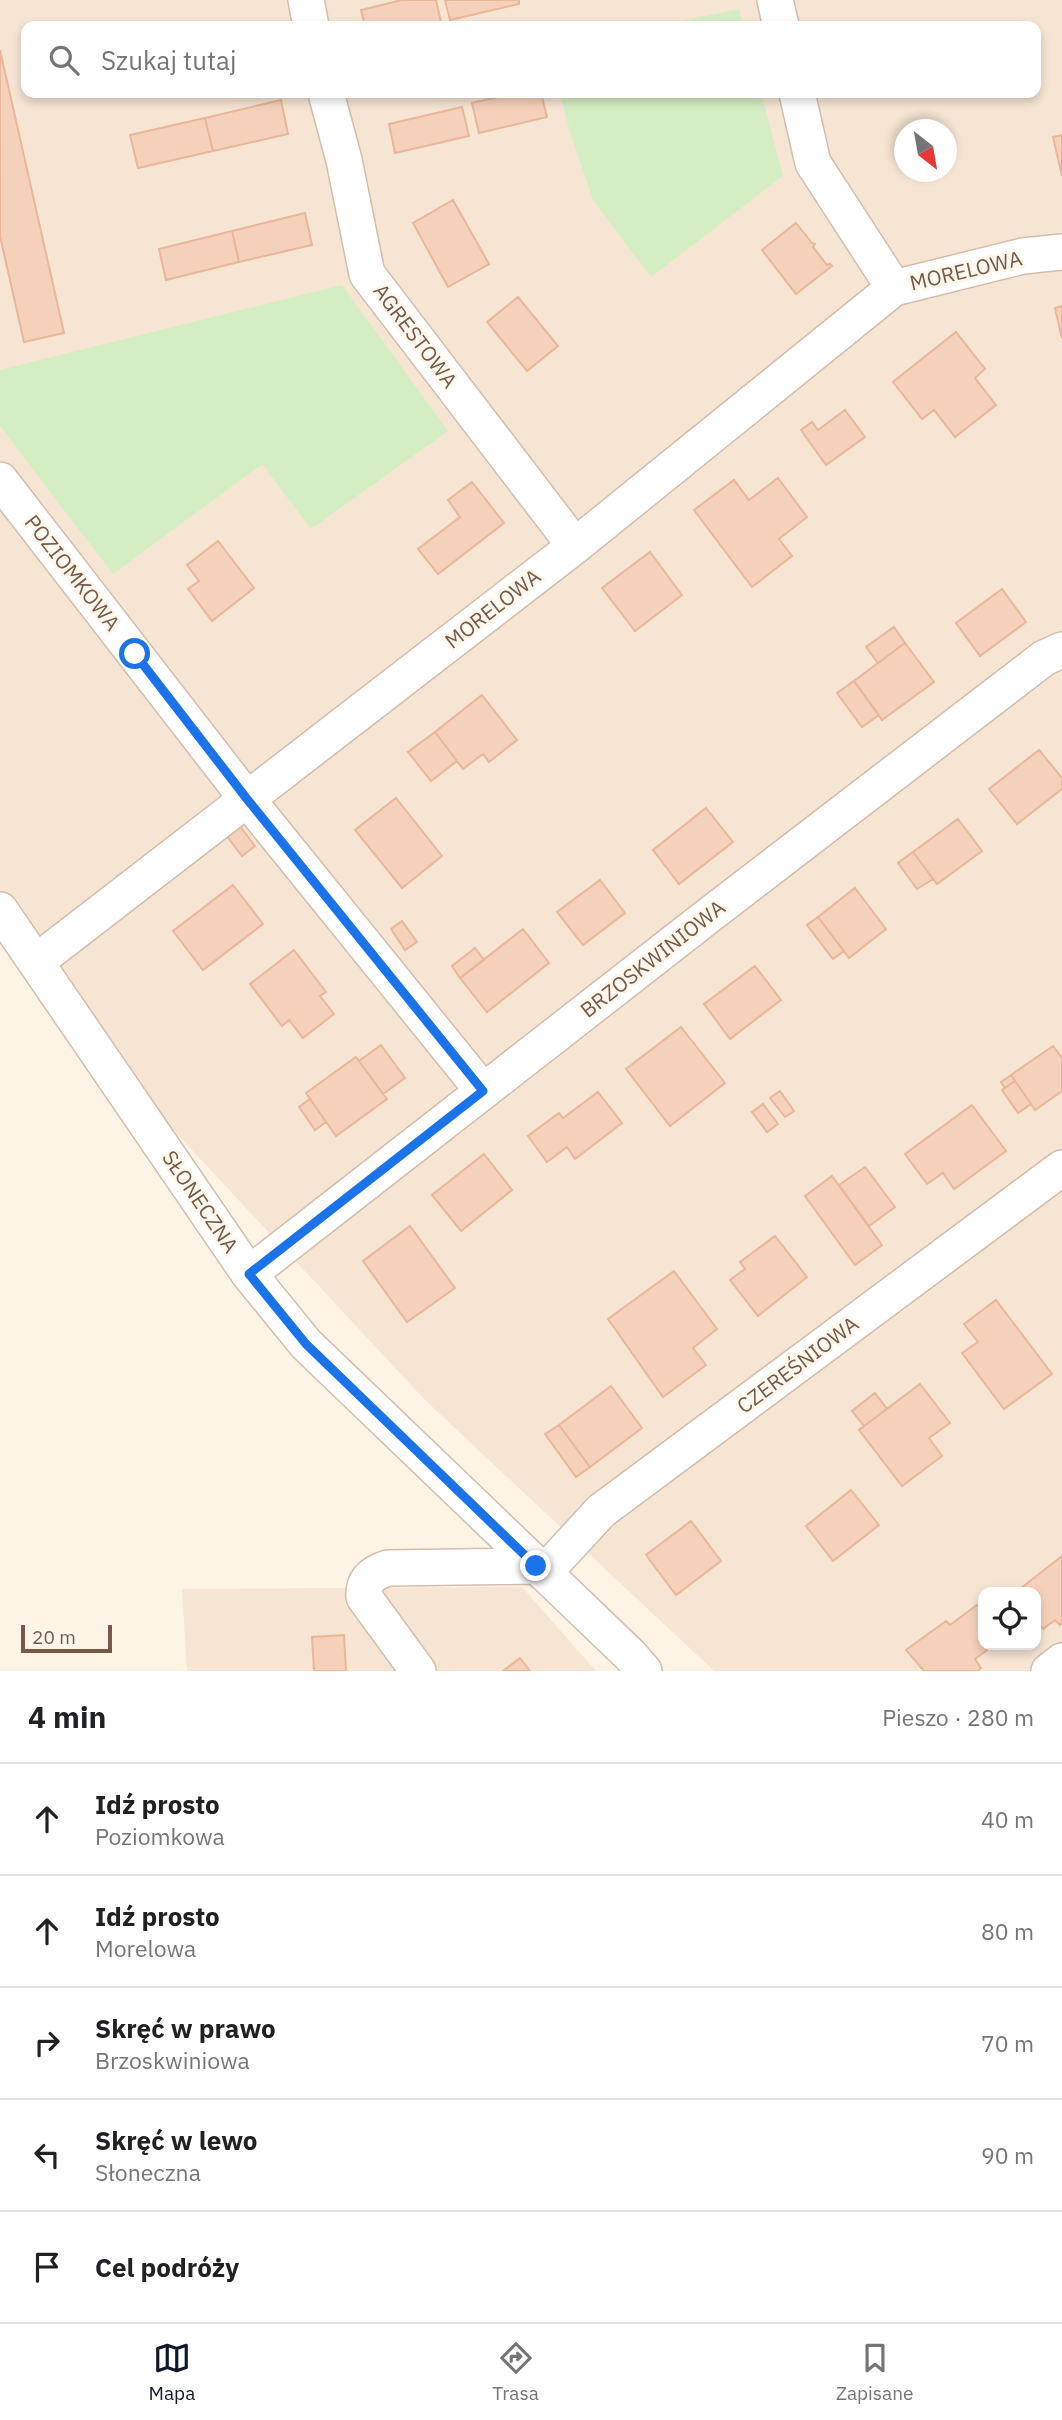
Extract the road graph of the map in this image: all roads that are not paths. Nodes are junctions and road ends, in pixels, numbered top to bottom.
1 (306, 0) edge
2 (775, 0) edge
3 (311, 21) edge
4 (780, 21) edge
5 (327, 98) edge
6 (798, 98) edge
7 (1062, 252) edge
8 (894, 288) junction
9 (0, 480) edge
10 (575, 546) junction
11 (1062, 650) edge
12 (247, 799) junction
13 (0, 910) edge
14 (36, 962) junction
15 (483, 1091) junction
16 (1062, 1168) edge
17 (249, 1274) junction
18 (540, 1569) junction
19 (1062, 1661) edge
20 (418, 1671) edge
21 (644, 1671) edge
22 (1049, 1671) edge

1 - 3 street
2 - 4 street
5 - 10 street, AGRESTOWA
6 - 8 street
7 - 8 street, MORELOWA
8 - 10 street, MORELOWA
9 - 12 street, POZIOMKOWA
10 - 12 street, MORELOWA
11 - 15 street, BRZOSKWINIOWA
12 - 14 street, MORELOWA
12 - 15 street
13 - 14 street, SŁONECZNA
14 - 17 street, SŁONECZNA
15 - 17 street, BRZOSKWINIOWA
16 - 18 street, CZEREŚNIOWA
17 - 18 street, SŁONECZNA
18 - 20 street
18 - 21 street, SŁONECZNA
19 - 22 street

